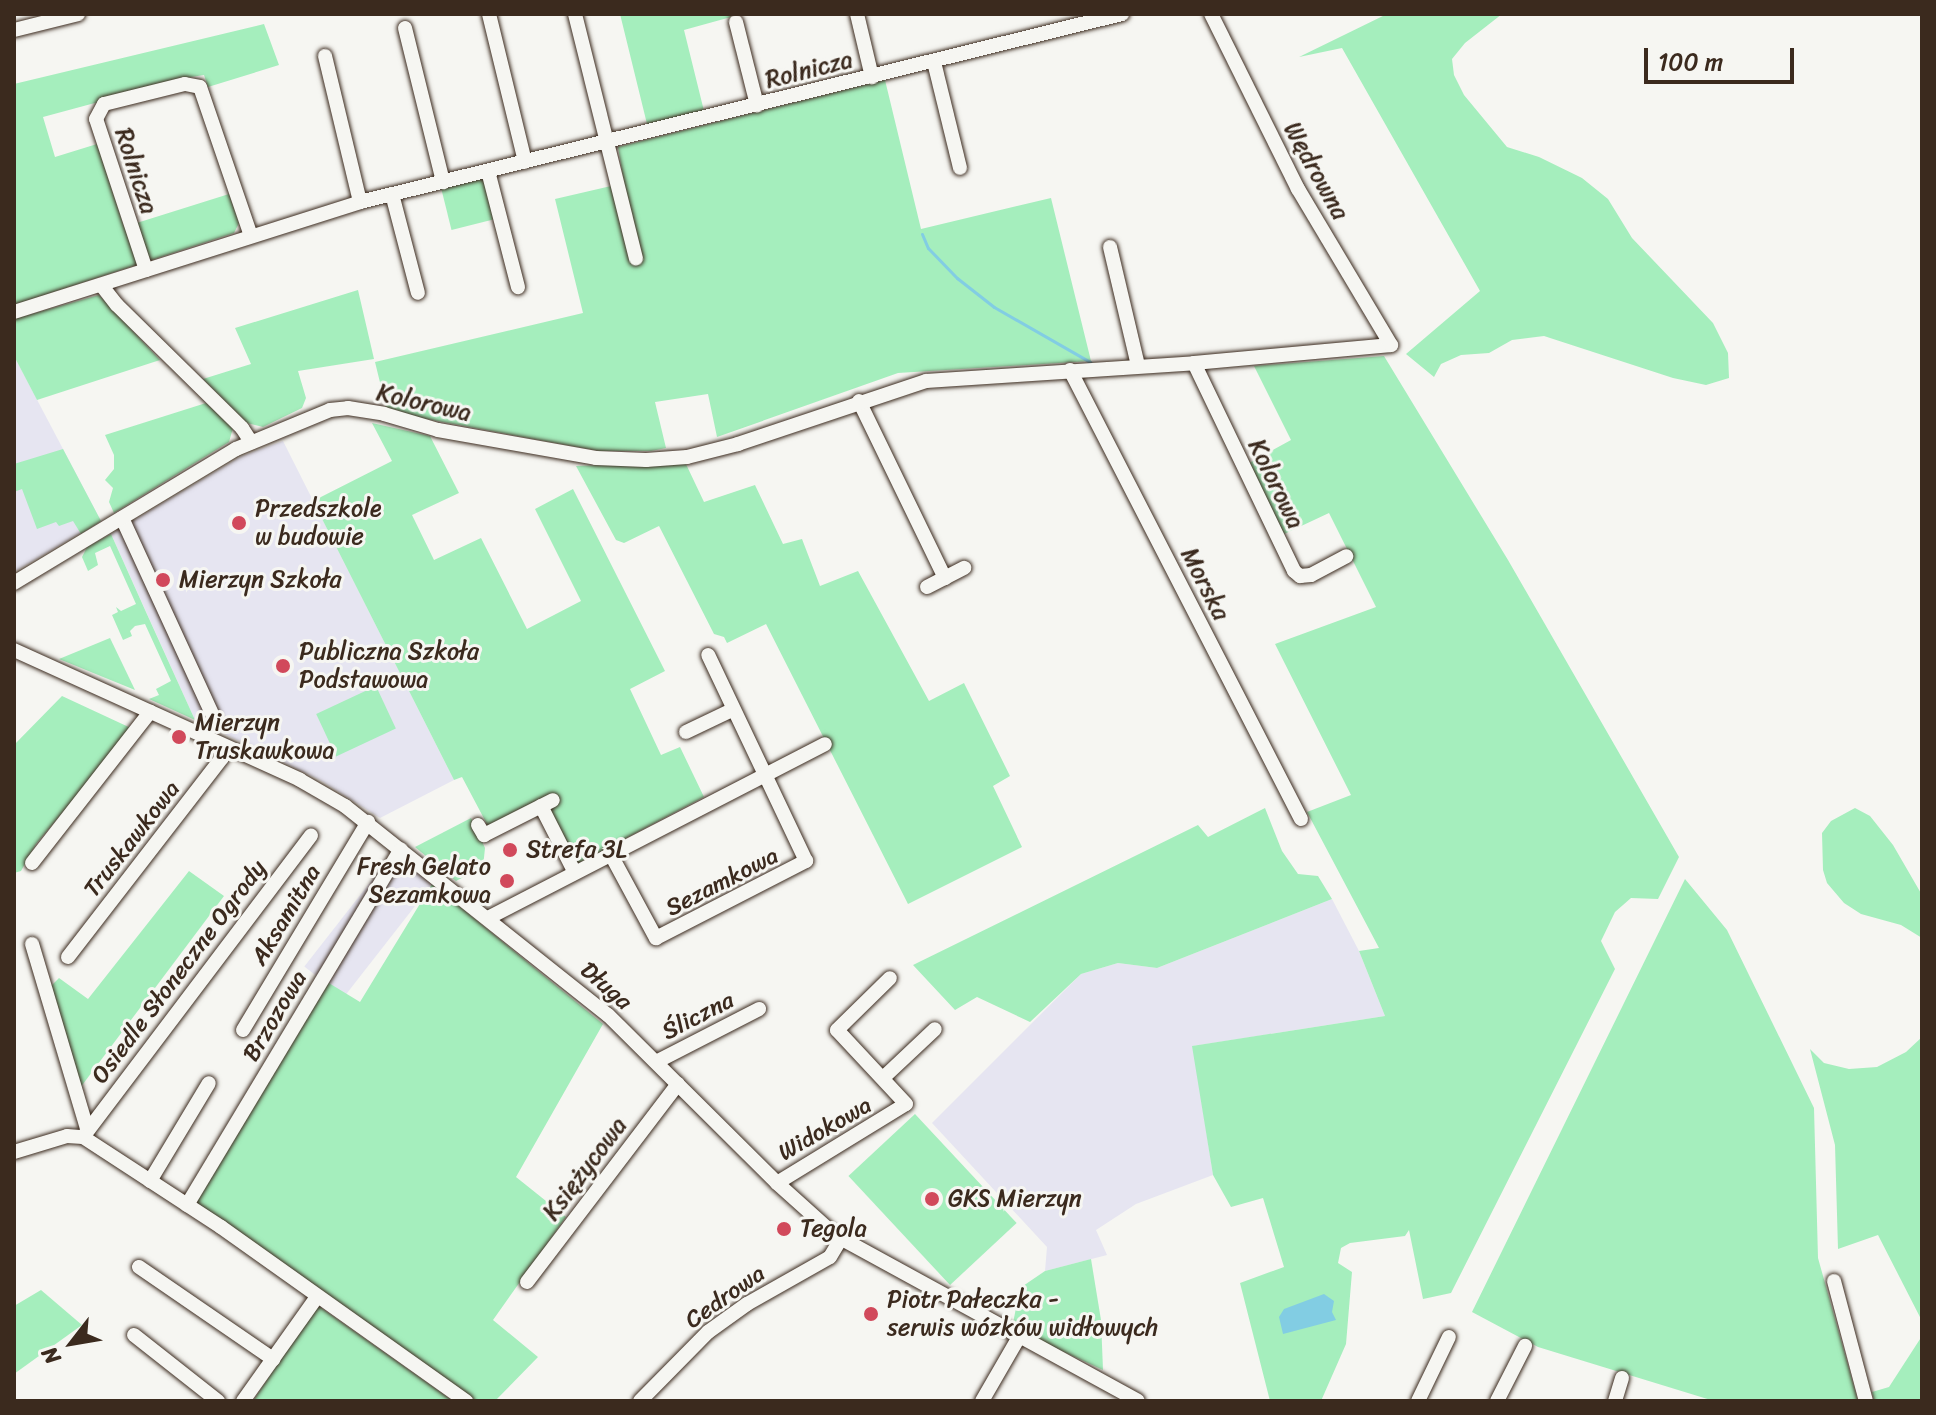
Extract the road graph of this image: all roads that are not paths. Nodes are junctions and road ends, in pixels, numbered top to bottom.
1 (78, 14) edge
2 (489, 14) edge
3 (575, 14) edge
4 (857, 14) edge
5 (1211, 14) edge
6 (1113, 16) edge
7 (736, 22) dead end
8 (405, 28) dead end
9 (14, 30) edge
10 (325, 56) dead end
11 (934, 62) junction
12 (872, 77) junction
13 (757, 105) junction
14 (606, 142) junction
15 (525, 162) junction
16 (960, 168) dead end
17 (488, 171) junction
18 (443, 182) junction
19 (392, 194) junction
20 (360, 202) junction
21 (251, 236) junction
22 (1110, 247) dead end
23 (636, 258) dead end
24 (146, 270) junction
25 (102, 286) junction
26 (518, 287) dead end
27 (418, 293) dead end
28 (14, 312) edge
29 (1391, 345) joint
30 (1194, 363) junction
31 (1138, 365) junction
32 (1070, 370) junction
33 (859, 401) junction
34 (251, 442) junction
35 (122, 518) junction
36 (1346, 556) dead end
37 (964, 568) dead end
38 (945, 578) junction
39 (14, 583) edge
40 (927, 587) dead end
41 (14, 650) edge
42 (708, 655) dead end
43 (732, 710) junction
44 (150, 712) junction
45 (686, 732) dead end
46 (205, 737) junction
47 (825, 744) dead end
48 (227, 747) junction
49 (766, 774) junction
50 (1301, 819) dead end
51 (368, 822) junction
52 (478, 825) dead end
53 (311, 835) dead end
54 (401, 849) junction
55 (610, 853) junction
56 (32, 863) dead end
57 (574, 871) junction
58 (488, 918) junction
59 (32, 944) dead end
60 (68, 957) dead end
61 (890, 978) dead end
62 (759, 1009) dead end
63 (935, 1029) dead end
64 (243, 1030) dead end
65 (656, 1062) junction
66 (883, 1078) junction
67 (209, 1083) dead end
68 (678, 1084) junction
69 (85, 1132) junction
70 (14, 1152) edge
71 (150, 1181) junction
72 (777, 1183) junction
73 (187, 1205) junction
74 (841, 1239) junction
75 (139, 1267) dead end
76 (1834, 1281) dead end
77 (527, 1282) dead end
78 (317, 1297) junction
79 (134, 1335) dead end
80 (1019, 1337) junction
81 (1449, 1337) dead end
82 (1525, 1346) dead end
83 (273, 1359) junction
84 (1622, 1378) dead end
85 (1127, 1399) edge
86 (218, 1401) edge
87 (243, 1401) edge
88 (466, 1401) edge
89 (640, 1401) edge
90 (982, 1401) edge
91 (1418, 1401) edge
92 (1497, 1401) edge
93 (1615, 1401) edge
94 (1866, 1401) edge

1 - 9 street
2 - 15 street
3 - 14 street
4 - 12 street, Rolnicza
5 - 29 street, Wędrowna
6 - 11 street, Rolnicza
7 - 13 street, Rolnicza
8 - 18 street
10 - 20 street
11 - 12 street, Rolnicza
11 - 16 street
12 - 13 street, Rolnicza
13 - 14 street, Rolnicza
14 - 15 street, Rolnicza
14 - 23 street
15 - 17 street, Rolnicza
17 - 18 street, Rolnicza
17 - 26 street
18 - 19 street, Rolnicza
19 - 20 street, Rolnicza
19 - 27 street
20 - 21 street, Rolnicza
21 - 24 street, Rolnicza
21 - 24 street, Rolnicza
22 - 31 street
24 - 25 street, Rolnicza
25 - 28 street, Rolnicza
25 - 34 street
29 - 30 street, Kolorowa
30 - 31 street, Kolorowa
30 - 36 street, Kolorowa
31 - 32 street, Kolorowa
32 - 33 street, Kolorowa
32 - 50 street, Morska
33 - 34 street, Kolorowa
33 - 38 street
34 - 35 street, Kolorowa
35 - 39 street, Kolorowa
35 - 46 street
37 - 38 street
38 - 40 street
41 - 44 street, Długa
42 - 43 street, Sezamkowa
43 - 45 street
43 - 49 street, Sezamkowa
44 - 46 street, Długa
44 - 56 street
46 - 48 street, Długa
47 - 49 street
48 - 51 street, Długa
48 - 60 street, Truskawkowa
49 - 55 street
49 - 55 street, Sezamkowa
51 - 54 street, Długa
51 - 64 street, Aksamitna
52 - 57 street
53 - 69 street, Osiedle Słoneczne Ogrody
54 - 58 street, Długa
54 - 73 street, Brzozowa
55 - 57 street
57 - 58 street
58 - 65 street, Długa
59 - 69 street
61 - 66 street, Widokowa
62 - 65 street, Śliczna
63 - 66 street, Widokowa
65 - 68 street, Długa
66 - 72 street, Widokowa
67 - 71 street
68 - 72 street, Długa
68 - 77 street, Księżycowa
69 - 70 street
69 - 71 street
71 - 73 street
72 - 74 street, Długa
73 - 78 street
74 - 80 street, Długa
74 - 89 street, Cedrowa
75 - 83 street
76 - 94 street
78 - 83 street
78 - 88 street
79 - 86 street
80 - 85 street, Długa
80 - 90 street
81 - 91 street
82 - 92 street
83 - 87 street
84 - 93 street

